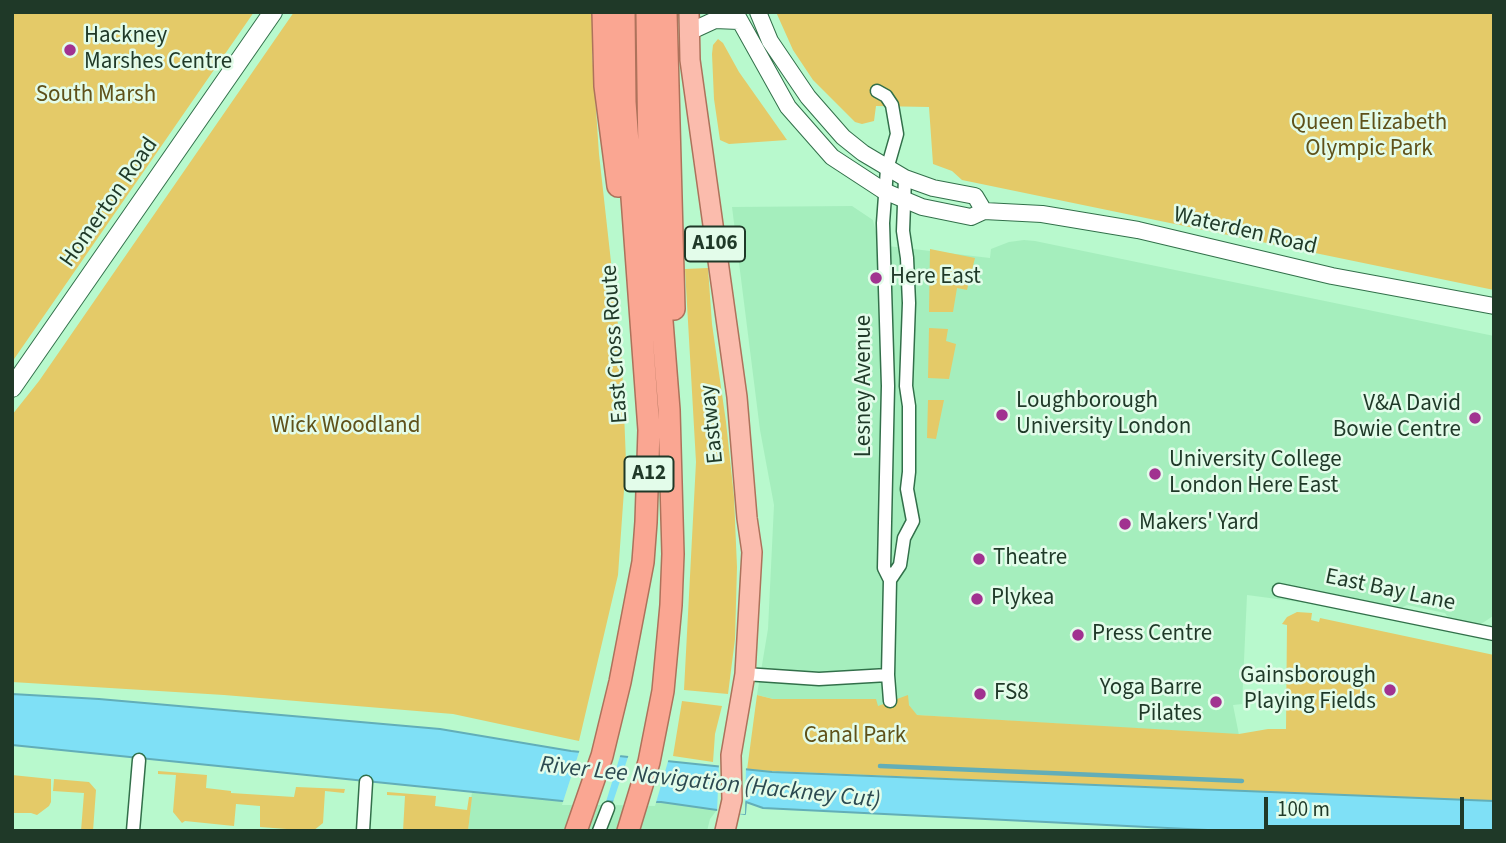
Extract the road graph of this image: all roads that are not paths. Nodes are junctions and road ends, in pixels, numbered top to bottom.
1 (273, 12) edge
2 (603, 12) edge
3 (624, 12) edge
4 (647, 12) edge
5 (666, 12) edge
6 (758, 12) edge
7 (737, 16) edge
8 (689, 22) edge
9 (877, 91) dead end
10 (887, 169) junction
11 (905, 178) junction
12 (884, 191) junction
13 (905, 200) junction
14 (984, 211) junction
15 (637, 263) junction
16 (1494, 306) edge
17 (667, 384) junction
18 (12, 388) edge
19 (890, 580) junction
20 (1279, 590) dead end
21 (1494, 634) edge
22 (745, 674) junction
23 (888, 675) junction
24 (890, 702) dead end
25 (139, 760) dead end
26 (366, 782) dead end
27 (608, 808) dead end
28 (728, 822) edge
29 (133, 831) edge
30 (363, 831) edge
31 (576, 831) edge
32 (599, 831) edge
33 (628, 831) edge

1 - 18 main road, Homerton Road
2 - 15 highway, A12
3 - 15 highway, East Cross Route / A12
4 - 17 highway, East Cross Route / A12
5 - 17 highway, A12
6 - 10 street
7 - 8 street
7 - 12 street, Waterden Road
8 - 22 main road, Eastway / A106
9 - 10 street, Lesney Avenue
10 - 11 street
10 - 12 street, Lesney Avenue
11 - 13 street, Lesney Avenue
11 - 14 street
12 - 13 street, Waterden Road
12 - 19 street, Lesney Avenue
13 - 14 street, Waterden Road
13 - 19 street, Lesney Avenue
14 - 16 street, Waterden Road
15 - 31 highway, East Cross Route / A12
17 - 33 highway, East Cross Route / A12
19 - 23 street, Lesney Avenue
20 - 21 street, East Bay Lane
22 - 23 street
22 - 28 main road, Eastway / A106
23 - 24 street, Lesney Avenue
25 - 29 street
26 - 30 street
27 - 32 street

